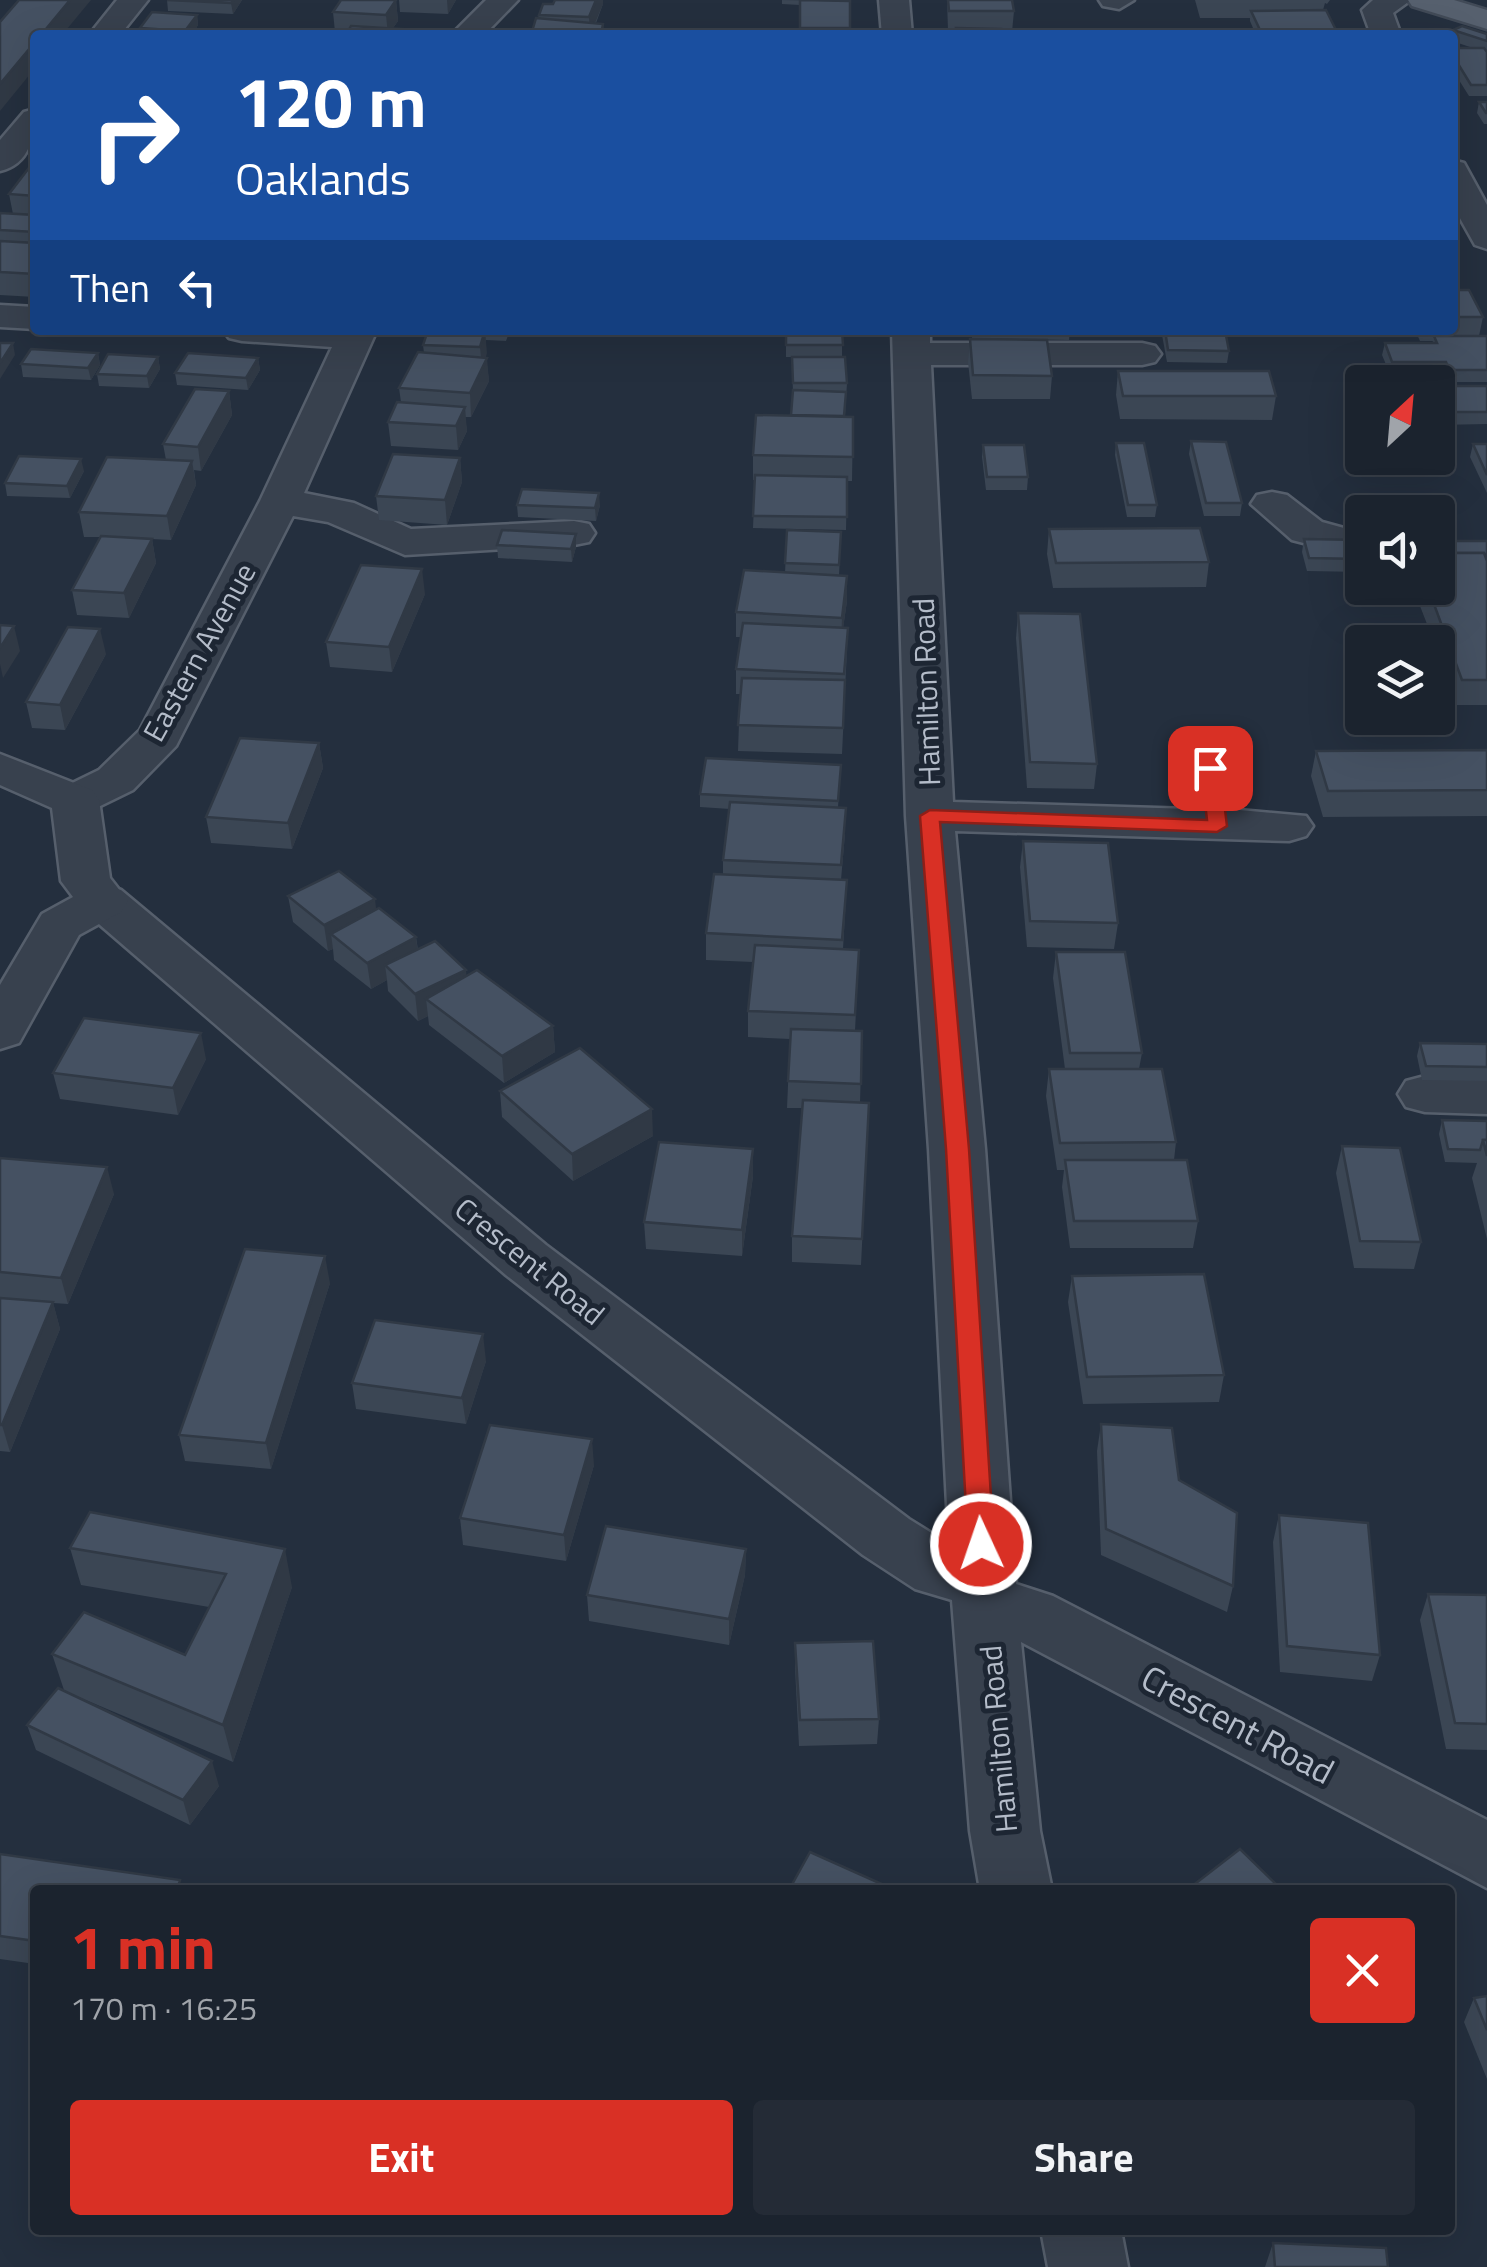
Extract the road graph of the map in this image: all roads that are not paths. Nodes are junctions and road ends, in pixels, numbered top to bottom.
1 (133, 0) edge
2 (503, 0) edge
3 (894, 0) edge
4 (1396, 0) edge
5 (1424, 0) edge
6 (1487, 20) edge
7 (108, 30) edge
8 (471, 30) edge
9 (897, 30) edge
10 (1384, 30) edge
11 (30, 125) edge
12 (0, 161) edge
13 (1458, 182) edge
14 (1487, 238) edge
15 (0, 316) edge
16 (30, 318) edge
17 (356, 335) edge
18 (912, 342) edge
19 (1142, 354) dead end
20 (280, 501) junction
21 (1272, 504) dead end
22 (574, 533) edge
23 (1345, 542) edge
24 (0, 768) edge
25 (1210, 768) dead end
26 (75, 800) junction
27 (930, 816) junction
28 (1217, 826) junction
29 (1289, 826) dead end
30 (103, 901) junction
31 (0, 1032) edge
32 (1425, 1094) dead end
33 (1487, 1095) edge
34 (984, 1593) junction
35 (1487, 1856) edge
36 (1015, 1885) edge
37 (1082, 2235) edge
38 (1088, 2267) edge

1 - 7 street
2 - 8 street
3 - 9 street
4 - 10 street
5 - 6 main road
11 - 12 street
13 - 14 street
15 - 16 street
17 - 20 street, Eastern Avenue
18 - 19 street
18 - 27 street, Hamilton Road
20 - 22 street
20 - 26 street, Eastern Avenue
21 - 23 street
24 - 26 street
25 - 28 street
26 - 30 street
27 - 28 street
27 - 34 street, Hamilton Road
28 - 29 street
30 - 31 street
30 - 34 street, Crescent Road
32 - 33 street
34 - 35 street, Crescent Road
34 - 36 street, Hamilton Road
37 - 38 street

